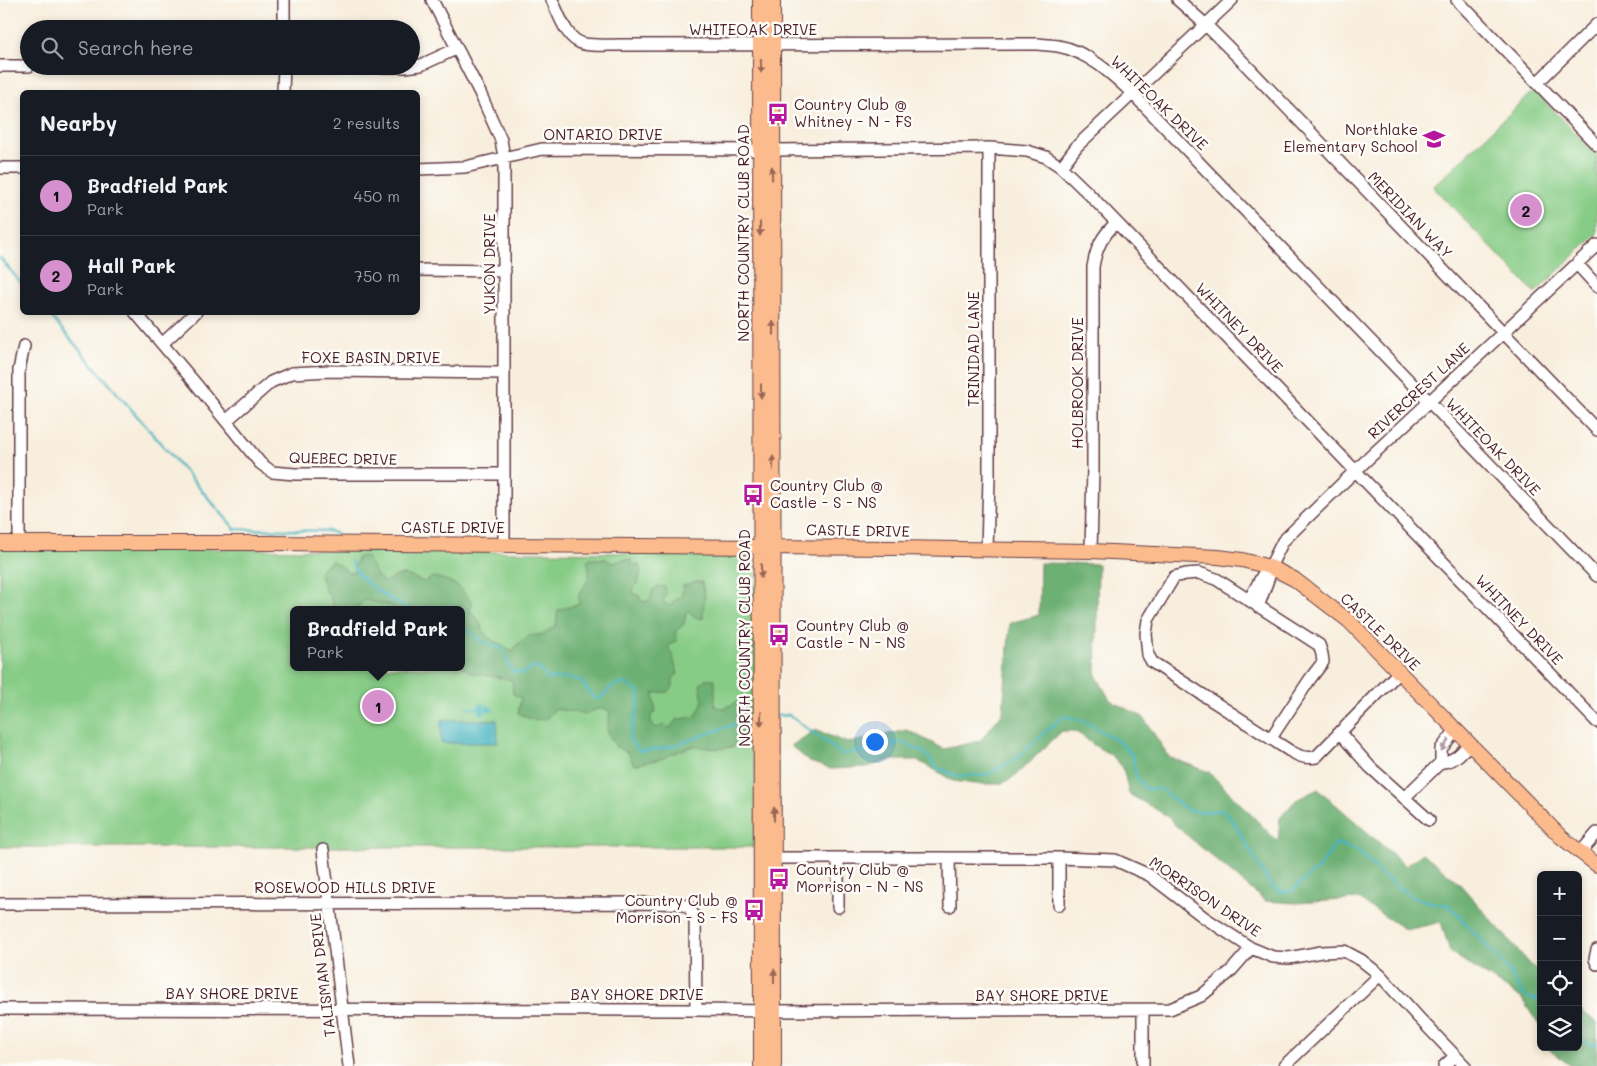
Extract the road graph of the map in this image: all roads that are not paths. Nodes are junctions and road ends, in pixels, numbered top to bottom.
1 (284, 0) edge
2 (432, 0) edge
3 (552, 0) edge
4 (760, 0) edge
5 (772, 0) edge
6 (1178, 0) edge
7 (1232, 0) edge
8 (1457, 0) edge
9 (284, 20) edge
10 (1597, 24) edge
11 (1206, 25) junction
12 (766, 45) junction
13 (456, 49) junction
14 (420, 65) edge
15 (0, 66) edge
16 (20, 66) edge
17 (284, 75) edge
18 (1538, 82) junction
19 (283, 90) edge
20 (1132, 94) junction
21 (1597, 145) edge
22 (989, 148) junction
23 (766, 150) junction
24 (504, 157) junction
25 (1061, 167) junction
26 (0, 168) edge
27 (20, 168) edge
28 (420, 169) edge
29 (1116, 222) junction
30 (1597, 245) edge
31 (1576, 264) junction
32 (420, 270) edge
33 (505, 271) junction
34 (1597, 286) edge
35 (138, 315) edge
36 (193, 315) edge
37 (1503, 334) junction
38 (162, 344) junction
39 (24, 346) dead end
40 (504, 373) junction
41 (1429, 403) junction
42 (226, 421) junction
43 (1597, 430) edge
44 (1355, 471) junction
45 (503, 474) junction
46 (0, 543) edge
47 (19, 543) junction
48 (504, 545) junction
49 (768, 546) junction
50 (987, 550) junction
51 (1091, 551) junction
52 (1270, 567) junction
53 (1597, 576) edge
54 (1254, 604) junction
55 (1399, 672) junction
56 (1597, 722) edge
57 (1456, 730) junction
58 (1340, 732) junction
59 (1271, 738) junction
60 (1469, 744) junction
61 (1441, 762) junction
62 (1404, 798) junction
63 (1430, 820) dead end
64 (1597, 833) edge
65 (323, 850) dead end
66 (1580, 853) junction
67 (767, 858) junction
68 (838, 858) junction
69 (949, 858) junction
70 (1059, 858) junction
71 (1597, 864) edge
72 (0, 904) edge
73 (330, 904) junction
74 (1060, 905) dead end
75 (950, 906) dead end
76 (838, 907) dead end
77 (1251, 948) junction
78 (1597, 950) edge
79 (1597, 964) edge
80 (1380, 975) junction
81 (0, 1009) edge
82 (342, 1009) junction
83 (696, 1010) junction
84 (1143, 1010) junction
85 (768, 1011) junction
86 (1455, 1056) junction
87 (349, 1066) edge
88 (761, 1066) edge
89 (774, 1066) edge
90 (1143, 1066) edge
91 (1284, 1066) edge
92 (1444, 1066) edge
93 (1465, 1066) edge

1 - 9 street
2 - 13 street, YUKON DRIVE
3 - 12 street, WHITEOAK DRIVE
4 - 12 main road, NORTH COUNTRY CLUB ROAD
5 - 12 main road, NORTH COUNTRY CLUB ROAD
6 - 11 street, MERIDIAN WAY
7 - 11 street
8 - 18 street
10 - 18 street
11 - 20 street
11 - 37 street, MERIDIAN WAY
12 - 20 street, WHITEOAK DRIVE
12 - 23 main road, NORTH COUNTRY CLUB ROAD
13 - 14 street
13 - 24 street, YUKON DRIVE
15 - 16 street
17 - 19 street
18 - 21 street
20 - 25 street
20 - 41 street, WHITEOAK DRIVE
22 - 23 street, WHITNEY DRIVE
22 - 25 street, WHITNEY DRIVE
22 - 50 street, TRINIDAD LANE
23 - 24 street, ONTARIO DRIVE
23 - 49 main road, NORTH COUNTRY CLUB ROAD
24 - 28 street, ONTARIO DRIVE
24 - 33 street, YUKON DRIVE
25 - 29 street, WHITNEY DRIVE
26 - 27 street
29 - 44 street, WHITNEY DRIVE
29 - 51 street, HOLBROOK DRIVE
30 - 31 street, RIVERCREST LANE
31 - 34 street
31 - 37 street, RIVERCREST LANE
32 - 33 street
33 - 40 street, YUKON DRIVE
35 - 38 street, QUEBEC DRIVE
36 - 38 street
37 - 41 street, RIVERCREST LANE
37 - 43 street, MERIDIAN WAY
38 - 42 street, QUEBEC DRIVE
39 - 47 street
40 - 42 street, FOXE BASIN DRIVE
40 - 45 street, YUKON DRIVE
41 - 44 street, RIVERCREST LANE
41 - 53 street, WHITEOAK DRIVE
42 - 45 street, QUEBEC DRIVE
44 - 52 street, RIVERCREST LANE
44 - 56 street, WHITNEY DRIVE
45 - 48 street, YUKON DRIVE
46 - 47 main road, CASTLE DRIVE
47 - 48 main road, CASTLE DRIVE
48 - 49 main road, CASTLE DRIVE
49 - 50 main road, CASTLE DRIVE
49 - 67 main road, NORTH COUNTRY CLUB ROAD
50 - 51 main road, CASTLE DRIVE
51 - 52 main road, CASTLE DRIVE
52 - 54 street, RIVERCREST LANE
52 - 55 main road, CASTLE DRIVE
54 - 59 street
54 - 59 street
55 - 57 main road, CASTLE DRIVE
55 - 58 street
57 - 60 main road, CASTLE DRIVE
57 -> 61 street
58 - 59 street
58 - 62 street
60 - 61 street
60 - 66 main road, CASTLE DRIVE
61 - 62 street
62 - 63 street
64 - 66 street
65 - 73 street, TALISMAN DRIVE
66 - 71 main road, CASTLE DRIVE
67 - 68 street, MORRISON DRIVE
67 - 85 main road, NORTH COUNTRY CLUB ROAD
68 - 69 street, MORRISON DRIVE
68 - 76 street
69 - 70 street, MORRISON DRIVE
69 - 75 street
70 - 74 street
70 - 77 street, MORRISON DRIVE
72 - 73 street, ROSEWOOD HILLS DRIVE
73 - 82 street, TALISMAN DRIVE
73 - 83 street, ROSEWOOD HILLS DRIVE
77 - 80 street, MORRISON DRIVE
77 - 84 street, BAY SHORE DRIVE
78 - 79 street
80 - 86 street, MORRISON DRIVE
80 - 91 street
81 - 82 street, BAY SHORE DRIVE
82 - 83 street, BAY SHORE DRIVE
82 - 87 street, TALISMAN DRIVE
83 - 85 street, BAY SHORE DRIVE
84 - 85 street, BAY SHORE DRIVE
84 - 90 street
85 - 88 main road, NORTH COUNTRY CLUB ROAD
85 - 89 main road, NORTH COUNTRY CLUB ROAD
86 - 92 street
86 - 93 street, MORRISON DRIVE

